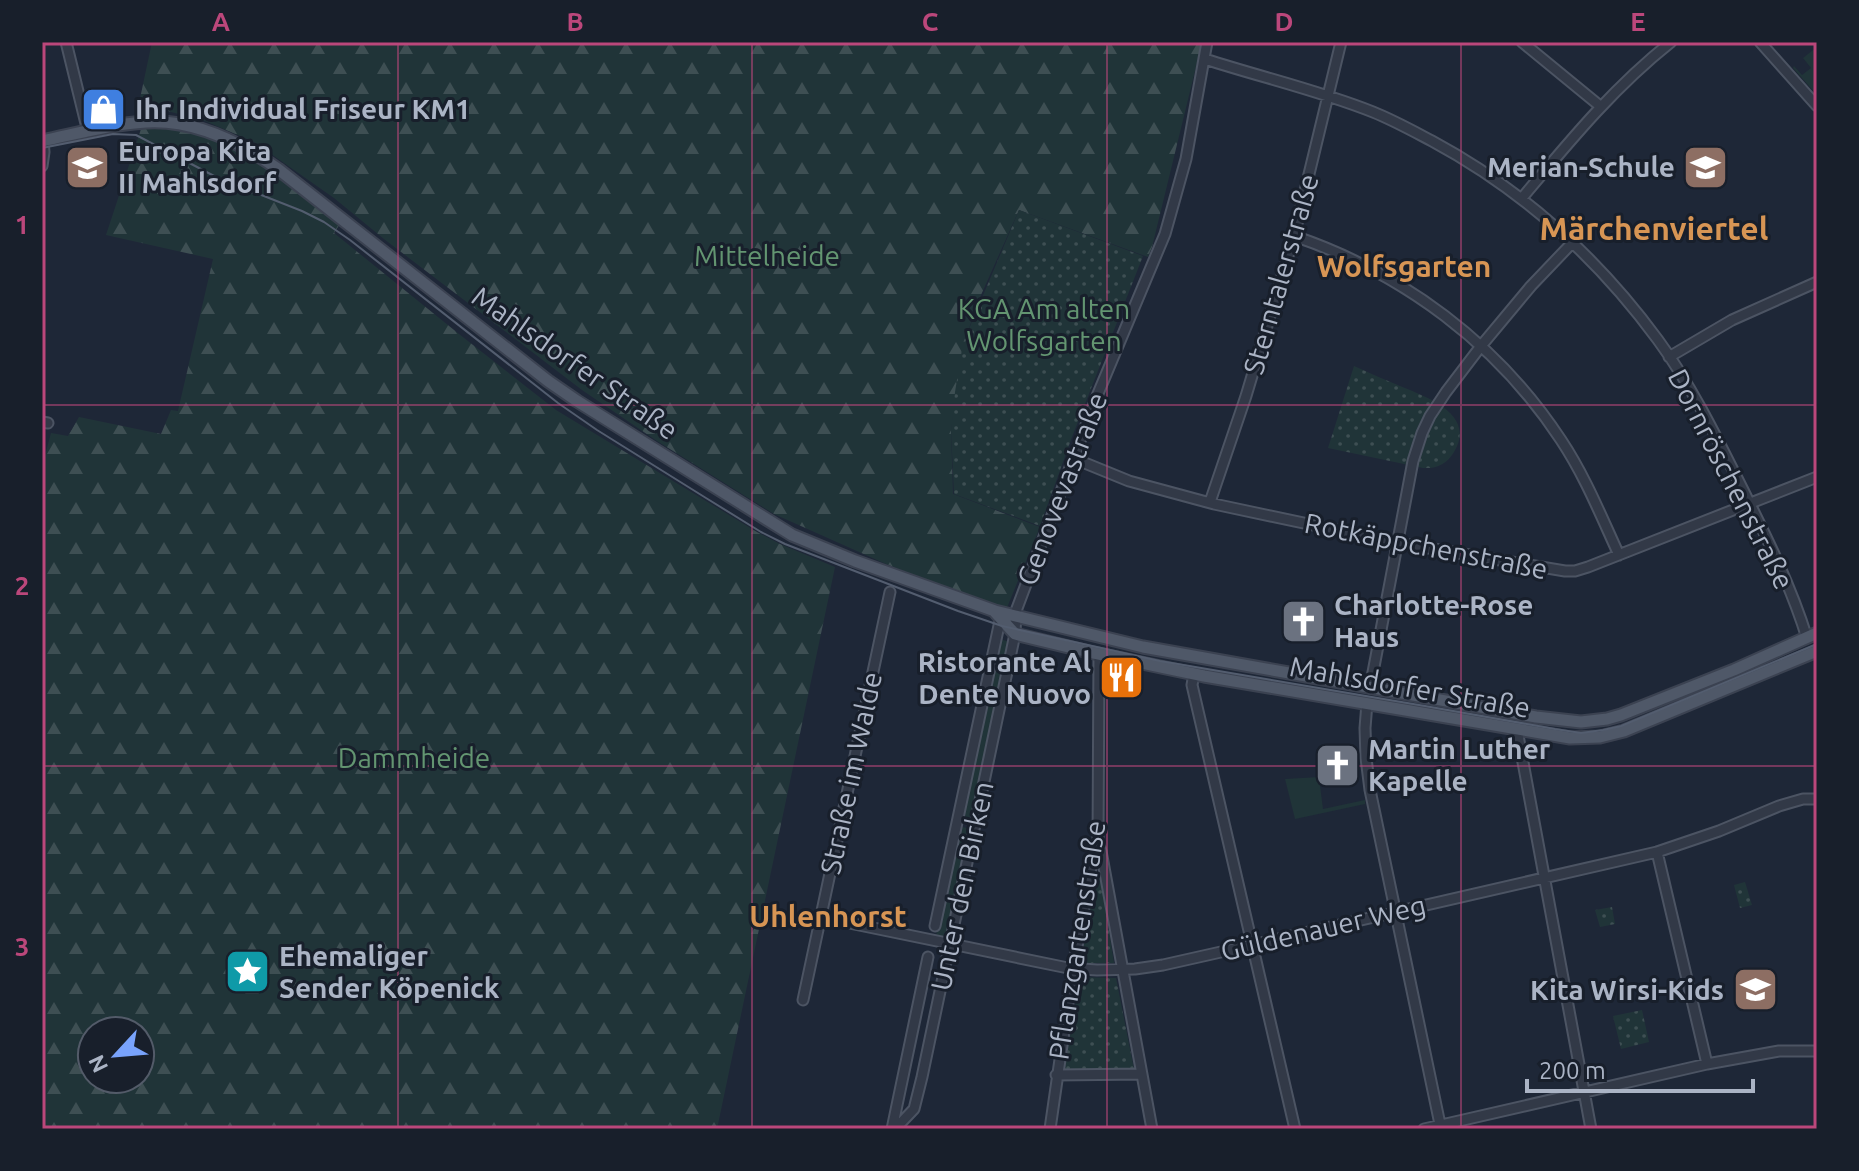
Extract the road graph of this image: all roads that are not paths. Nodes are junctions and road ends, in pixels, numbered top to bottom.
1 (66, 42) edge
2 (1207, 42) edge
3 (1341, 42) edge
4 (1522, 42) edge
5 (1671, 42) edge
6 (1760, 42) edge
7 (1205, 59) junction
8 (1329, 97) junction
9 (1600, 106) junction
10 (1817, 106) edge
11 (88, 132) junction
12 (42, 141) edge
13 (42, 166) edge
14 (1522, 198) junction
15 (1294, 236) junction
16 (1573, 242) junction
17 (1817, 282) edge
18 (1481, 346) junction
19 (1669, 357) junction
20 (1075, 459) junction
21 (1817, 477) edge
22 (1210, 502) junction
23 (1749, 502) junction
24 (1398, 543) junction
25 (1619, 555) junction
26 (890, 592) dead end
27 (999, 614) junction
28 (1016, 617) junction
29 (1015, 634) junction
30 (1812, 636) edge
31 (1815, 652) edge
32 (1099, 654) junction
33 (1194, 674) junction
34 (1370, 688) junction
35 (1367, 703) junction
36 (1520, 714) junction
37 (1517, 730) junction
38 (1817, 799) edge
39 (1098, 842) junction
40 (1657, 852) junction
41 (1546, 878) junction
42 (1395, 911) junction
43 (820, 917) junction
44 (935, 926) dead end
45 (949, 945) junction
46 (1252, 945) junction
47 (928, 957) dead end
48 (1073, 969) junction
49 (1122, 970) junction
50 (803, 1000) dead end
51 (1817, 1051) edge
52 (1707, 1064) junction
53 (1142, 1074) junction
54 (1056, 1075) junction
55 (1584, 1093) junction
56 (1441, 1127) edge
57 (893, 1129) edge
58 (1050, 1129) edge
59 (1152, 1129) edge
60 (1295, 1129) edge
61 (1424, 1129) edge
62 (1591, 1129) edge

1 - 11 street
2 - 7 street, Genovevastraße
3 - 8 street, Sterntalerstraße
4 - 9 street
5 - 9 street
6 - 10 street
7 - 8 street, Dornröschenstraße
7 - 20 street, Genovevastraße
8 - 14 street, Dornröschenstraße
8 - 15 street, Sterntalerstraße
9 - 14 street
11 - 12 main road, Mahlsdorfer Straße
11 - 27 main road, Mahlsdorfer Straße
12 - 13 street
14 - 16 street, Dornröschenstraße
15 - 18 street
15 - 22 street, Sterntalerstraße
16 - 18 street
16 - 19 street, Dornröschenstraße
17 - 19 street
18 - 24 street
18 - 25 street
19 - 23 street, Dornröschenstraße
20 - 22 street, Rotkäppchenstraße
20 - 28 street, Genovevastraße
21 - 23 street, Rotkäppchenstraße
22 - 24 street, Rotkäppchenstraße
23 - 25 street, Rotkäppchenstraße
23 - 30 street, Dornröschenstraße
24 - 25 street, Rotkäppchenstraße
24 - 34 street
26 - 43 street, Straße im Walde
27 - 28 main road, Mahlsdorfer Straße
27 - 29 main road, Mahlsdorfer Straße
27 - 44 street, Unter den Birken
28 - 29 street, Genovevastraße
28 - 34 main road, Mahlsdorfer Straße
29 - 32 main road, Mahlsdorfer Straße
29 - 45 street, Unter den Birken
30 - 31 main road
30 - 36 main road, Mahlsdorfer Straße
31 - 37 main road, Mahlsdorfer Straße
32 - 33 main road, Mahlsdorfer Straße
32 - 39 street, Pflanzgartenstraße
33 - 35 main road, Mahlsdorfer Straße
33 - 46 street
34 - 35 main road
34 - 36 main road, Mahlsdorfer Straße
35 - 37 main road, Mahlsdorfer Straße
35 - 42 street
36 - 37 main road
37 - 41 street
38 - 40 street, Güldenauer Weg
39 - 48 street, Pflanzgartenstraße
39 - 49 street
40 - 41 street, Güldenauer Weg
40 - 52 street
41 - 42 street, Güldenauer Weg
41 - 55 street
42 - 46 street, Güldenauer Weg
42 - 56 street
43 - 45 street, Güldenauer Weg
43 - 50 street, Straße im Walde
45 - 48 street, Güldenauer Weg
45 - 57 street, Unter den Birken
46 - 49 street, Güldenauer Weg
46 - 60 street
47 - 57 street, Unter den Birken
48 - 49 street, Güldenauer Weg
48 - 54 street, Pflanzgartenstraße
49 - 53 street
51 - 52 street
52 - 55 street
53 - 54 street
53 - 59 street
54 - 58 street, Pflanzgartenstraße
55 - 56 street
55 - 62 street
56 - 61 street

